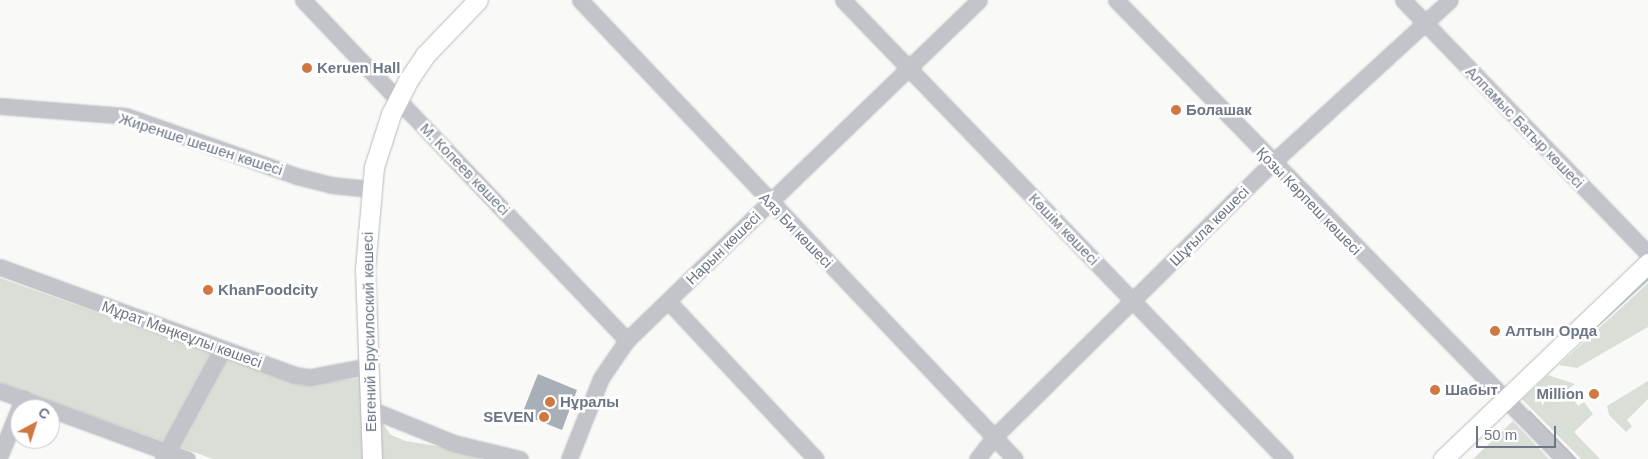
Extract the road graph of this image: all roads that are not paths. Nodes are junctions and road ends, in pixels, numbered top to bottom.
1 (303, 0) edge
2 (478, 0) edge
3 (580, 0) edge
4 (843, 0) edge
5 (979, 0) edge
6 (1116, 0) edge
7 (1402, 0) edge
8 (1450, 0) edge
9 (1425, 24) junction
10 (908, 67) junction
11 (397, 100) junction
12 (0, 106) edge
13 (1272, 163) junction
14 (370, 189) junction
15 (770, 202) junction
16 (1648, 254) edge
17 (1648, 263) edge
18 (0, 267) edge
19 (668, 301) junction
20 (1134, 302) junction
21 (627, 340) junction
22 (222, 350) junction
23 (368, 366) junction
24 (0, 391) edge
25 (1505, 397) junction
26 (23, 399) edge
27 (370, 409) junction
28 (60, 413) edge
29 (10, 431) edge
30 (994, 437) junction
31 (0, 455) edge
32 (165, 455) edge
33 (187, 459) edge
34 (372, 459) edge
35 (520, 459) edge
36 (569, 459) edge
37 (816, 459) edge
38 (977, 459) edge
39 (1015, 459) edge
40 (1285, 459) edge
41 (1443, 459) edge
42 (1564, 459) edge

1 - 11 street, М. Копеев көшесі
2 - 11 main road, Евгений Брусилоский көшесі
3 - 15 street, Аяз Би көшесі
4 - 10 street, Көшім көшесі
5 - 10 street, Нарын көшесі
6 - 13 street, Қозы Көрпеш көшесі
7 - 9 street, Алпамыс Батыр көшесі
8 - 9 street, Шұғыла көшесі
9 - 13 street, Шұғыла көшесі
9 - 16 street, Алпамыс Батыр көшесі
10 - 15 street, Нарын көшесі
10 - 20 street, Көшім көшесі
11 - 14 main road, Евгений Брусилоский көшесі
11 - 21 street, М. Копеев көшесі
12 - 14 street, Жиренше шешен көшесі
13 - 20 street, Шұғыла көшесі
13 - 25 street, Қозы Көрпеш көшесі
14 - 23 main road, Евгений Брусилоский көшесі
15 - 19 street, Нарын көшесі
15 - 30 street, Аяз Би көшесі
17 - 25 main road
18 - 22 street, Мұрат Мөңкеұлы көшесі
19 - 21 street, Нарын көшесі
19 - 37 street
20 - 30 street, Шұғыла көшесі
20 - 40 street, Көшім көшесі
21 - 36 street, Нарын көшесі
22 - 23 street, Мұрат Мөңкеұлы көшесі
22 - 32 street
23 - 27 main road, Евгений Брусилоский көшесі
24 - 26 street
25 - 41 main road
25 - 42 street, Қозы Көрпеш көшесі
27 - 34 main road, Евгений Брусилоский көшесі
27 - 35 street
28 - 32 street
29 - 31 street
30 - 38 street, Шұғыла көшесі
30 - 39 street, Аяз Би көшесі
32 - 33 street

